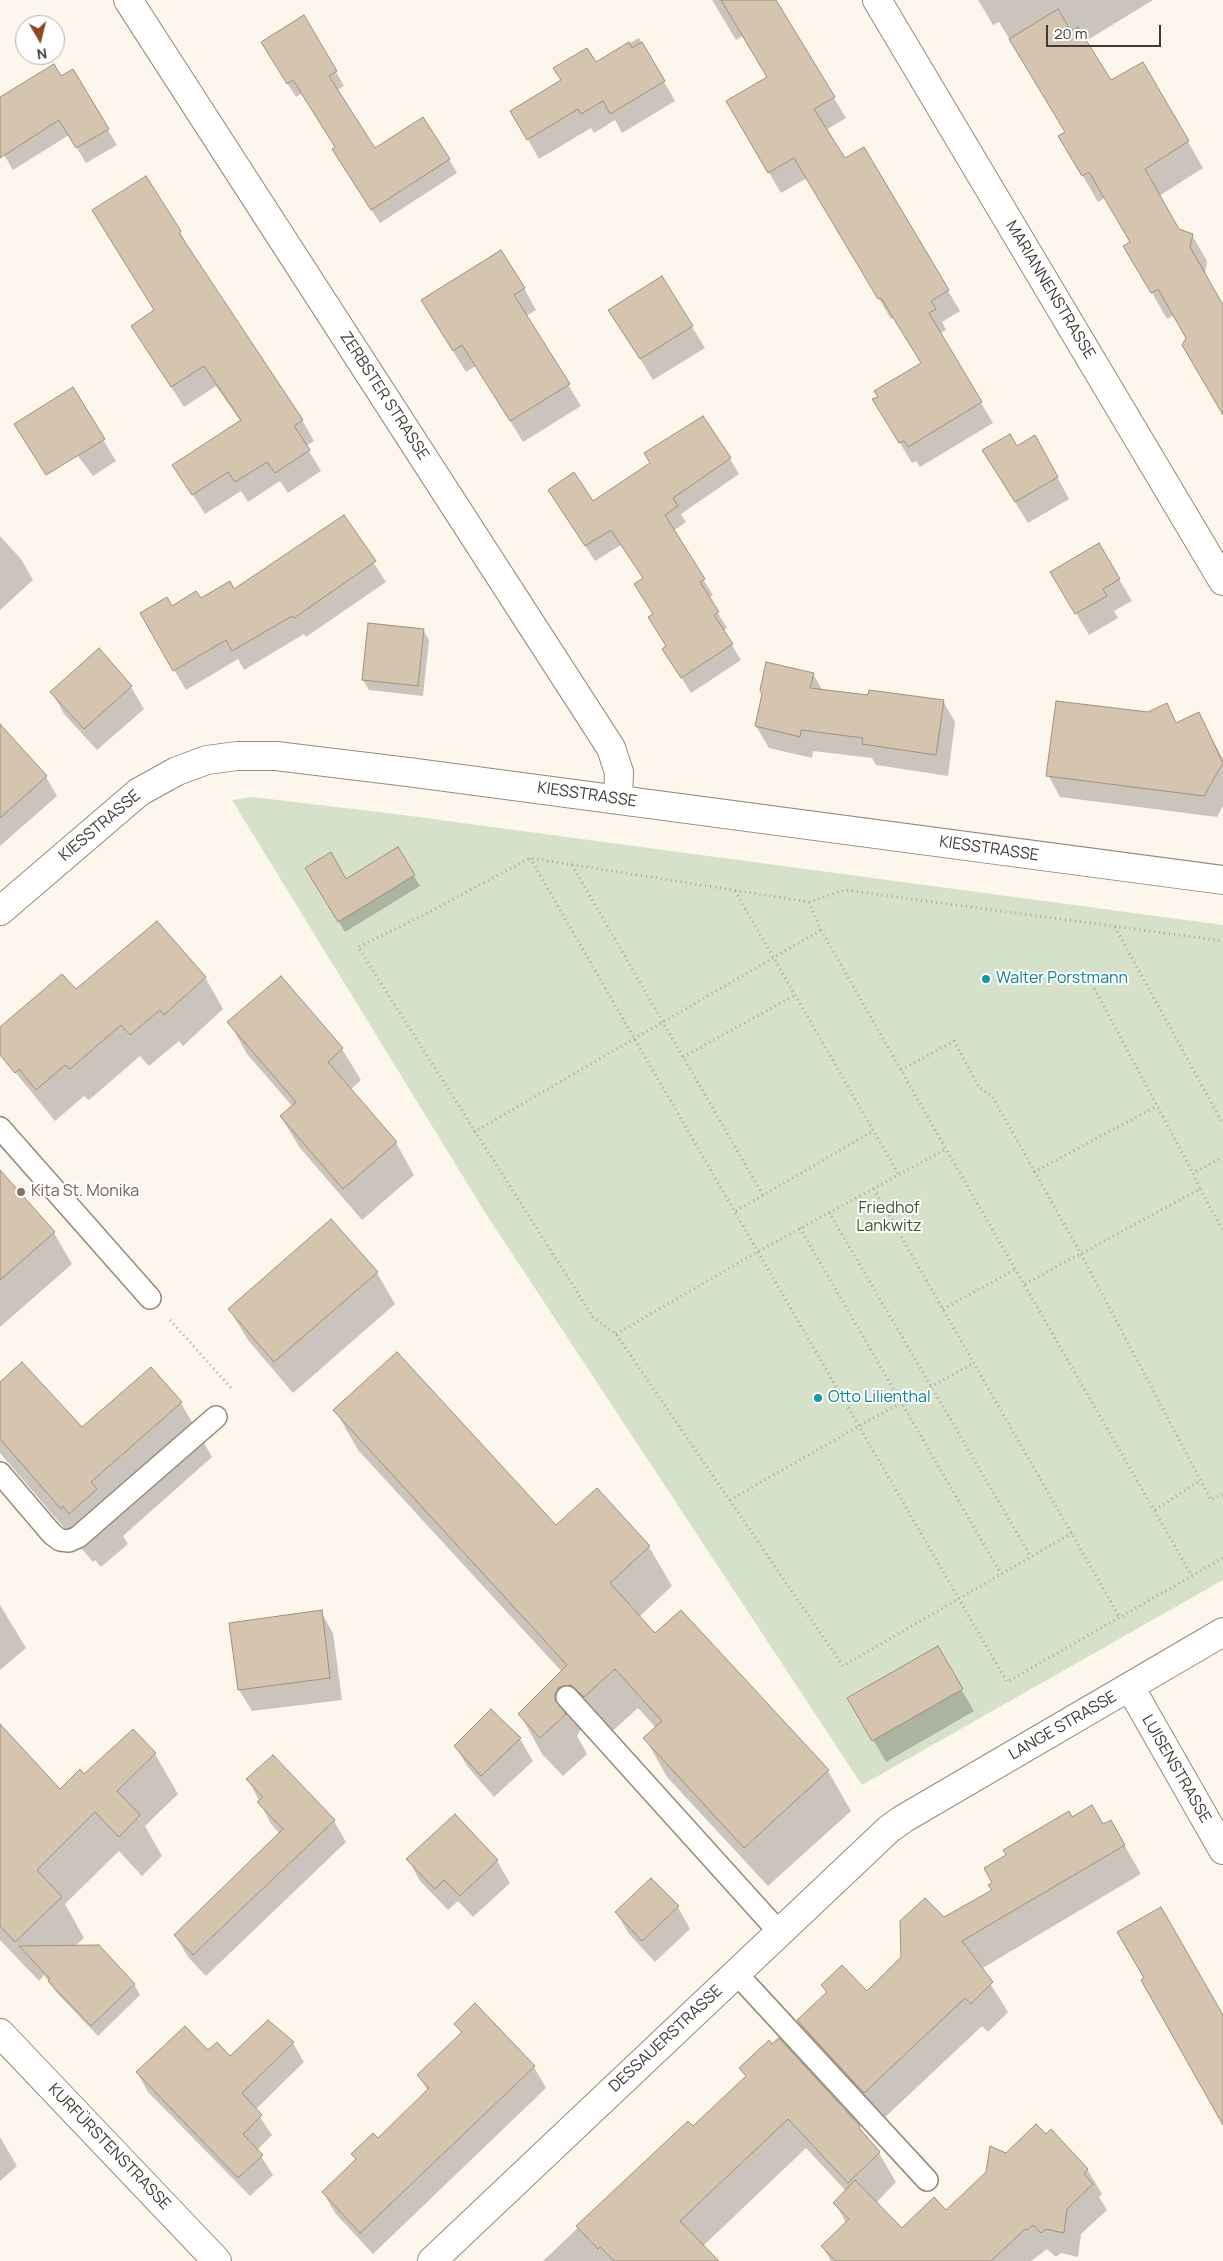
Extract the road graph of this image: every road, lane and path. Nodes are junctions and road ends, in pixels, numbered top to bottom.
1 (128, 0) edge
2 (877, 0) edge
3 (1223, 581) edge
4 (618, 800) junction
5 (530, 858) junction
6 (572, 865) junction
7 (1223, 880) edge
8 (735, 891) junction
9 (809, 902) junction
10 (0, 911) edge
11 (1115, 926) junction
12 (821, 930) junction
13 (1223, 941) edge
14 (773, 957) junction
15 (1092, 984) dead end
16 (795, 995) junction
17 (662, 1021) junction
18 (634, 1037) junction
19 (683, 1057) junction
20 (901, 1070) junction
21 (1157, 1106) junction
22 (1223, 1124) edge
23 (0, 1128) edge
24 (873, 1131) junction
25 (474, 1132) junction
26 (946, 1149) junction
27 (1223, 1157) edge
28 (1034, 1172) junction
29 (1193, 1174) junction
30 (898, 1176) junction
31 (874, 1189) junction
32 (1200, 1189) junction
33 (763, 1195) junction
34 (736, 1211) junction
35 (829, 1212) junction
36 (800, 1228) junction
37 (1223, 1230) edge
38 (759, 1251) junction
39 (1081, 1254) junction
40 (1016, 1269) junction
41 (1025, 1284) junction
42 (150, 1298) joint
43 (943, 1309) junction
44 (616, 1334) junction
45 (974, 1363) junction
46 (931, 1386) junction
47 (901, 1403) junction
48 (216, 1417) joint
49 (858, 1426) junction
50 (0, 1473) edge
51 (1201, 1480) junction
52 (1223, 1494) edge
53 (730, 1500) junction
54 (1155, 1510) junction
55 (1072, 1533) junction
56 (1031, 1557) junction
57 (1223, 1558) edge
58 (1001, 1574) junction
59 (1192, 1576) junction
60 (957, 1599) junction
61 (1120, 1618) junction
62 (1223, 1632) edge
63 (1130, 1687) junction
64 (567, 1697) dead end
65 (903, 1819) joint
66 (1223, 1850) edge
67 (780, 1932) junction
68 (736, 1973) junction
69 (0, 2033) edge
70 (927, 2180) dead end
71 (217, 2261) edge
72 (432, 2261) edge

1 - 4 street, ZERBSTER STRASSE
2 - 3 street, MARIANNENSTRASSE
4 - 7 street, KIESSTRASSE
4 - 10 street, KIESSTRASSE
5 - 6 path
5 - 18 path
5 - 25 path
6 - 8 path
6 - 17 path
8 - 9 path
8 - 14 path
9 - 11 path
9 - 12 path
11 - 13 path
11 - 22 path
12 - 14 path
12 - 20 path
14 - 16 path
14 - 17 path
15 - 21 path
16 - 19 path
16 - 24 path
17 - 18 path
17 - 19 path
18 - 25 path
18 - 34 path
19 - 33 path
20 - 26 path
20 - 28 path
21 - 28 path
21 - 29 path
23 - 42 lane
24 - 30 path
24 - 33 path
25 - 44 path
26 - 30 path
26 - 40 path
27 - 29 path
28 - 39 path
29 - 32 path
30 - 31 path
31 - 35 path
31 - 43 path
32 - 37 path
32 - 39 path
33 - 34 path
34 - 38 path
35 - 36 path
35 - 46 path
36 - 38 path
36 - 47 path
38 - 44 path
38 - 49 path
39 - 41 path
39 - 51 path
40 - 41 path
40 - 43 path
41 - 54 path
42 - 48 path
43 - 45 path
44 - 53 path
45 - 46 path
45 - 55 path
46 - 47 path
46 - 56 path
47 - 49 path
47 - 58 path
48 - 50 lane
49 - 53 path
49 - 60 path
51 - 52 path
51 - 54 path
53 - 60 path
54 - 59 path
55 - 56 path
55 - 61 path
56 - 58 path
57 - 59 path
58 - 60 path
59 - 61 path
60 - 61 path
62 - 63 street, LANGE STRASSE
63 - 65 street, LANGE STRASSE
63 - 66 street, LUISENSTRASSE
64 - 67 lane
65 - 67 street, DESSAUERSTRASSE
67 - 68 street, DESSAUERSTRASSE
68 - 70 lane
68 - 72 street, DESSAUERSTRASSE
69 - 71 street, KURFÜRSTENSTRASSE

